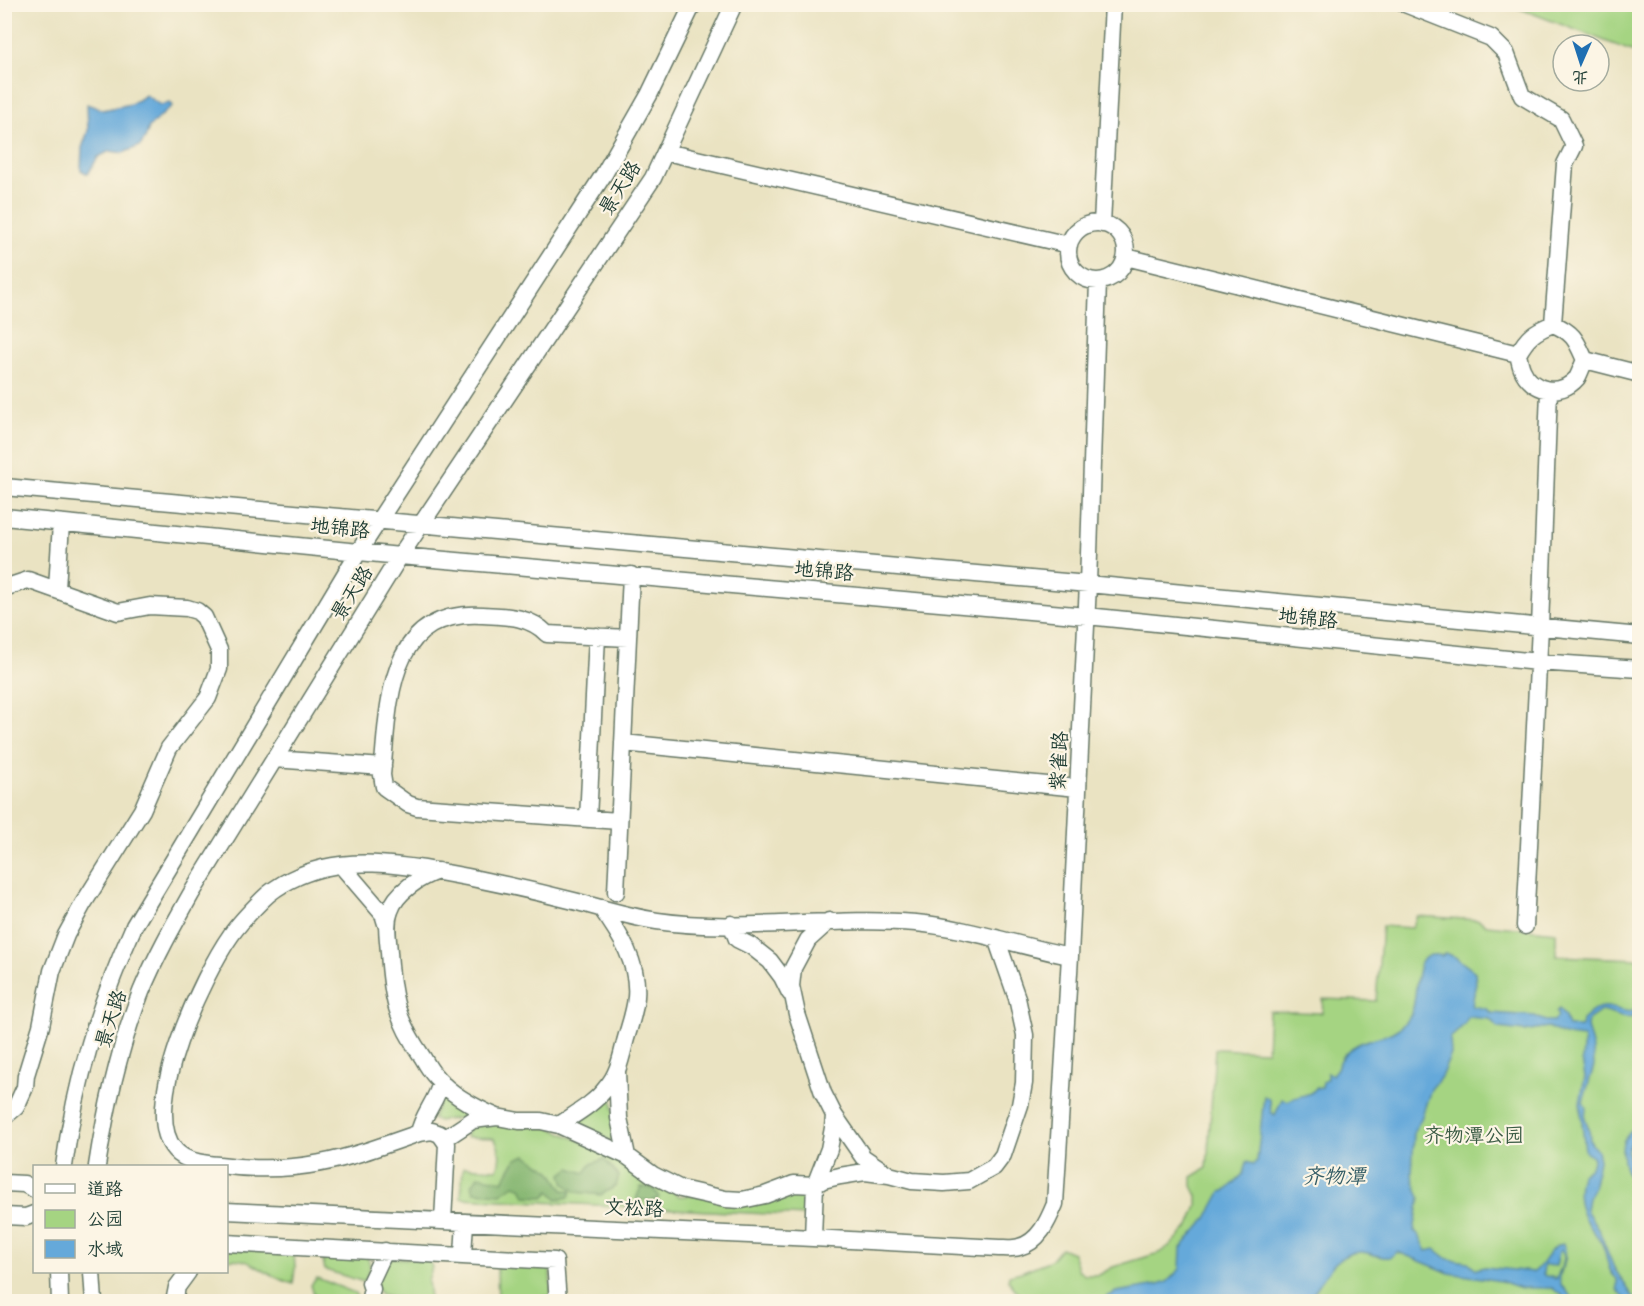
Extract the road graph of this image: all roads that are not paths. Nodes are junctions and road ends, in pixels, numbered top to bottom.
1 (693, 4) edge
2 (734, 4) edge
3 (1113, 4) edge
4 (1405, 4) edge
5 (666, 152) junction
6 (1102, 224) junction
7 (1069, 245) junction
8 (1126, 256) junction
9 (1098, 281) junction
10 (1553, 324) junction
11 (1518, 354) junction
12 (1585, 360) junction
13 (1640, 374) edge
14 (1549, 391) junction
15 (4, 487) edge
16 (4, 517) edge
17 (380, 520) junction
18 (61, 523) junction
19 (422, 523) junction
20 (359, 551) junction
21 (400, 556) junction
22 (631, 575) junction
23 (1088, 584) junction
24 (4, 588) edge
25 (57, 589) junction
26 (1087, 616) junction
27 (1540, 627) junction
28 (597, 636) junction
29 (1640, 636) edge
30 (628, 638) junction
31 (1538, 662) junction
32 (1640, 669) edge
33 (623, 744) junction
34 (274, 759) junction
35 (383, 767) junction
36 (1078, 788) junction
37 (588, 819) junction
38 (619, 821) junction
39 (341, 866) junction
40 (438, 871) junction
41 (615, 892) dead end
42 (601, 908) junction
43 (829, 921) junction
44 (731, 924) junction
45 (1525, 926) dead end
46 (387, 928) junction
47 (996, 938) junction
48 (1070, 956) junction
49 (793, 999) junction
50 (617, 1072) junction
51 (441, 1082) junction
52 (834, 1115) junction
53 (4, 1117) edge
54 (497, 1117) junction
55 (559, 1125) junction
56 (419, 1133) junction
57 (444, 1139) junction
58 (627, 1156) junction
59 (64, 1165) edge
60 (97, 1165) edge
61 (213, 1165) edge
62 (228, 1166) edge
63 (889, 1175) junction
64 (4, 1183) edge
65 (814, 1185) junction
66 (33, 1188) edge
67 (228, 1211) edge
68 (33, 1214) edge
69 (4, 1216) edge
70 (443, 1221) junction
71 (465, 1222) junction
72 (1036, 1237) joint
73 (813, 1238) junction
74 (228, 1243) edge
75 (385, 1251) junction
76 (463, 1255) junction
77 (59, 1273) edge
78 (92, 1273) edge
79 (187, 1273) edge
80 (60, 1302) edge
81 (94, 1302) edge
82 (174, 1302) edge
83 (369, 1302) edge
84 (558, 1302) edge

1 - 17 street, 景天路
2 - 5 street, 景天路
3 - 6 street
4 - 10 street
5 - 7 street
5 - 19 street, 景天路
6 - 7 street
6 - 8 street
7 - 9 street
8 - 9 street
8 - 11 street
9 - 23 street, 紫雀路
10 - 11 street
10 - 12 street
11 - 14 street
12 - 13 street
12 - 14 street
14 - 27 street
15 - 17 street, 地锦路
16 - 18 street, 地锦路
17 - 19 street, 地锦路
17 - 20 street, 景天路
18 - 20 street, 地锦路
18 - 25 street
19 - 21 street, 景天路
19 - 23 street, 地锦路
20 - 21 street, 地锦路
20 - 59 street, 景天路
21 - 22 street, 地锦路
21 - 34 street, 景天路
22 - 26 street, 地锦路
22 - 30 street
23 - 26 street, 紫雀路
23 - 27 street, 地锦路
24 - 25 street
25 - 53 street
26 - 31 street, 地锦路
26 - 36 street, 紫雀路
27 - 29 street, 地锦路
27 - 31 street
28 - 30 street
28 - 35 street
28 - 37 street
30 - 33 street
31 - 32 street, 地锦路
31 - 45 street
33 - 36 street
33 - 38 street
34 - 35 street
34 - 60 street, 景天路
35 - 37 street
36 - 48 street, 紫雀路
37 - 38 street
38 - 41 street
39 - 40 street
39 - 46 street
39 - 61 street
40 - 42 street
40 - 46 street
42 - 44 street
42 - 50 street
43 - 44 street
43 - 47 street
43 - 49 street
44 - 49 street
46 - 51 street
47 - 48 street
47 - 63 street
48 - 72 street, 紫雀路
49 - 52 street
50 - 55 street
50 - 58 street
51 - 54 street
51 - 56 street
52 - 63 street
52 - 65 street
54 - 55 street
54 - 57 street
55 - 58 street
56 - 57 street
56 - 62 street
57 - 70 street
58 - 65 street
63 - 65 street
64 - 66 street
65 - 73 street
67 - 70 street, 文松路
68 - 69 street
70 - 71 street, 文松路
71 - 73 street, 文松路
71 - 76 street
72 - 73 street, 文松路
74 - 75 street
75 - 76 street
75 - 83 street
76 - 84 street
77 - 80 street
78 - 81 street
79 - 82 street

